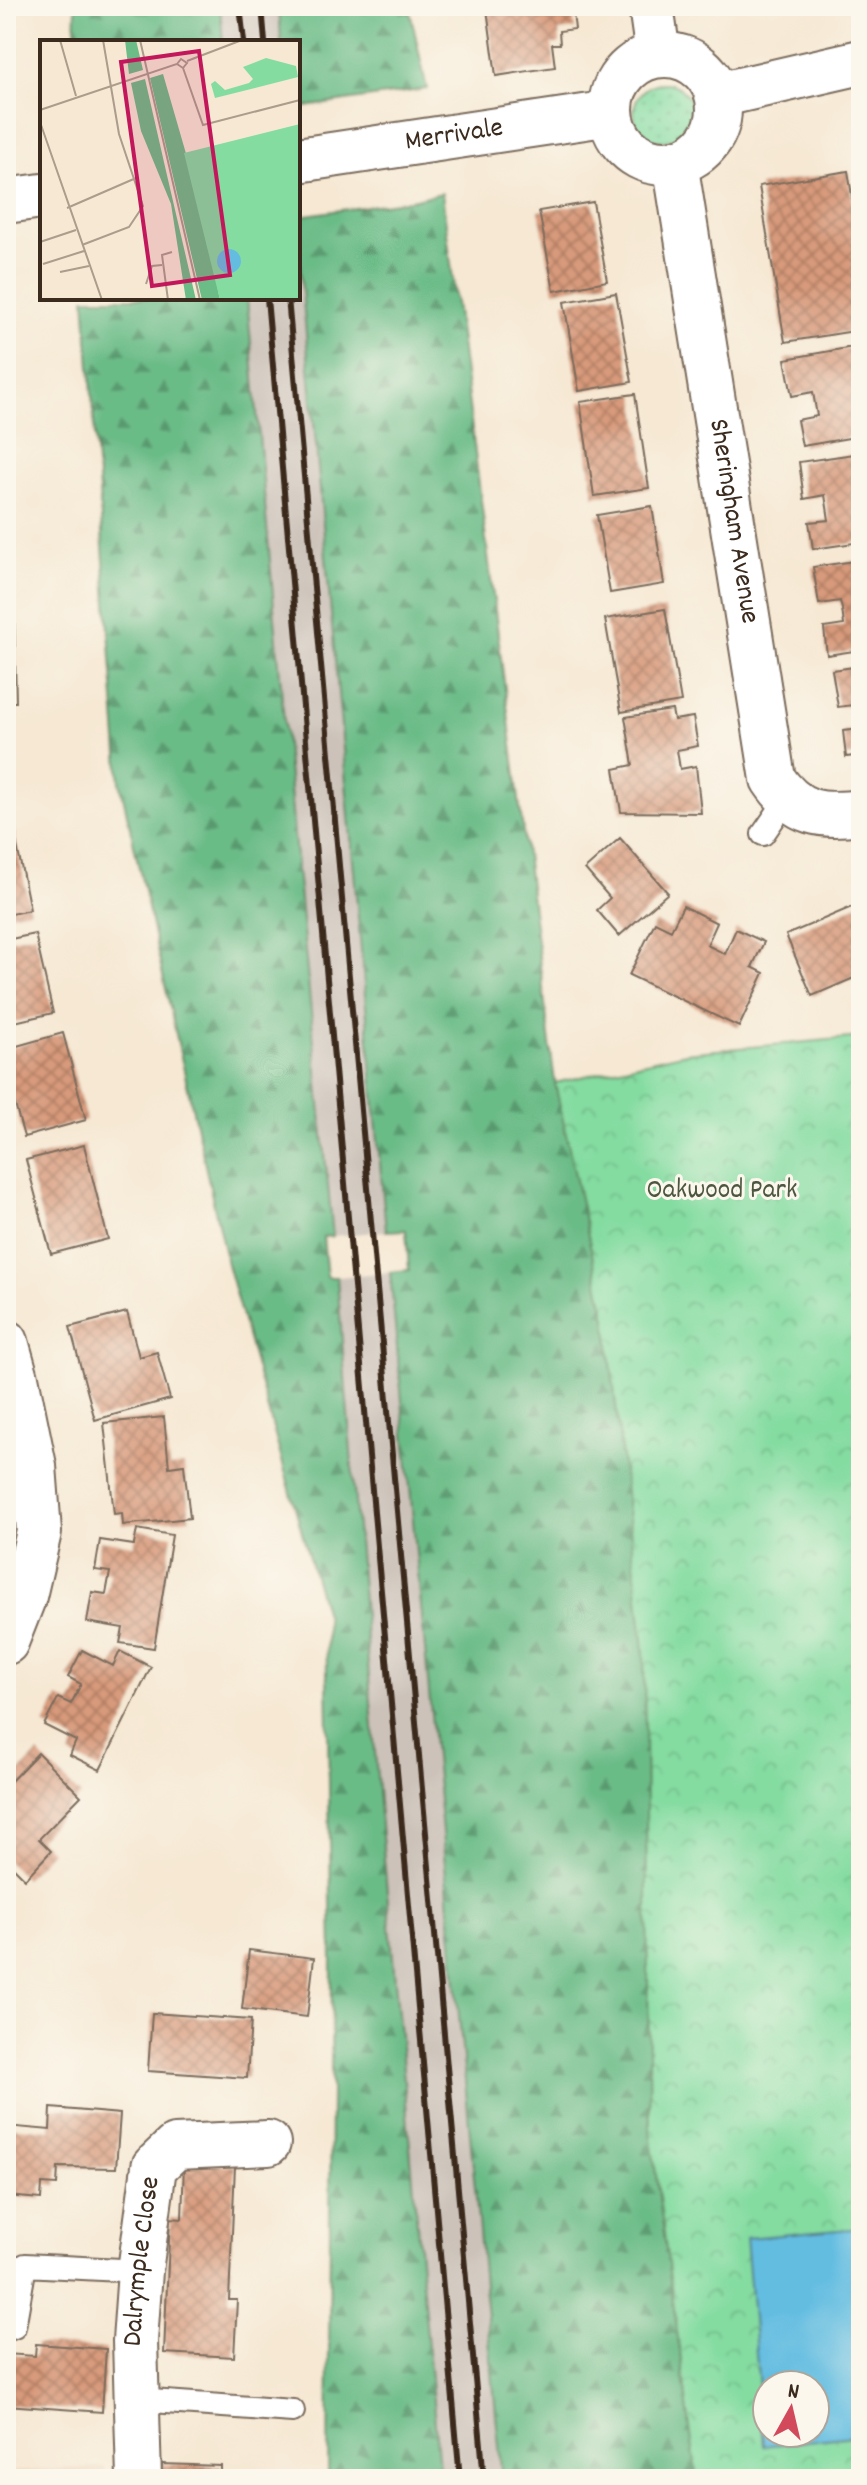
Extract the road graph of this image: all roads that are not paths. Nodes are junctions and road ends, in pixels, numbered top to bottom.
1 (651, 6) edge
2 (658, 55) junction
3 (861, 62) edge
4 (718, 95) junction
5 (611, 113) junction
6 (300, 160) edge
7 (675, 162) junction
8 (40, 196) edge
9 (6, 201) edge
10 (787, 799) junction
11 (861, 812) edge
12 (763, 834) dead end
13 (6, 1342) edge
14 (6, 1642) edge
15 (268, 2143) dead end
16 (140, 2271) junction
17 (6, 2330) edge
18 (137, 2400) junction
19 (293, 2411) dead end
20 (139, 2479) edge

1 - 2 street
2 - 4 street
2 - 5 street
3 - 4 street
4 - 7 street
5 - 6 street, Merrivale
5 - 7 street
7 - 10 street, Sheringham Avenue
8 - 9 street
10 - 11 street
10 - 12 lane
13 - 14 street
15 - 16 street, Dalrymple Close
16 - 17 lane
16 - 18 street, Dalrymple Close
18 - 19 lane
18 - 20 street, Dalrymple Close

